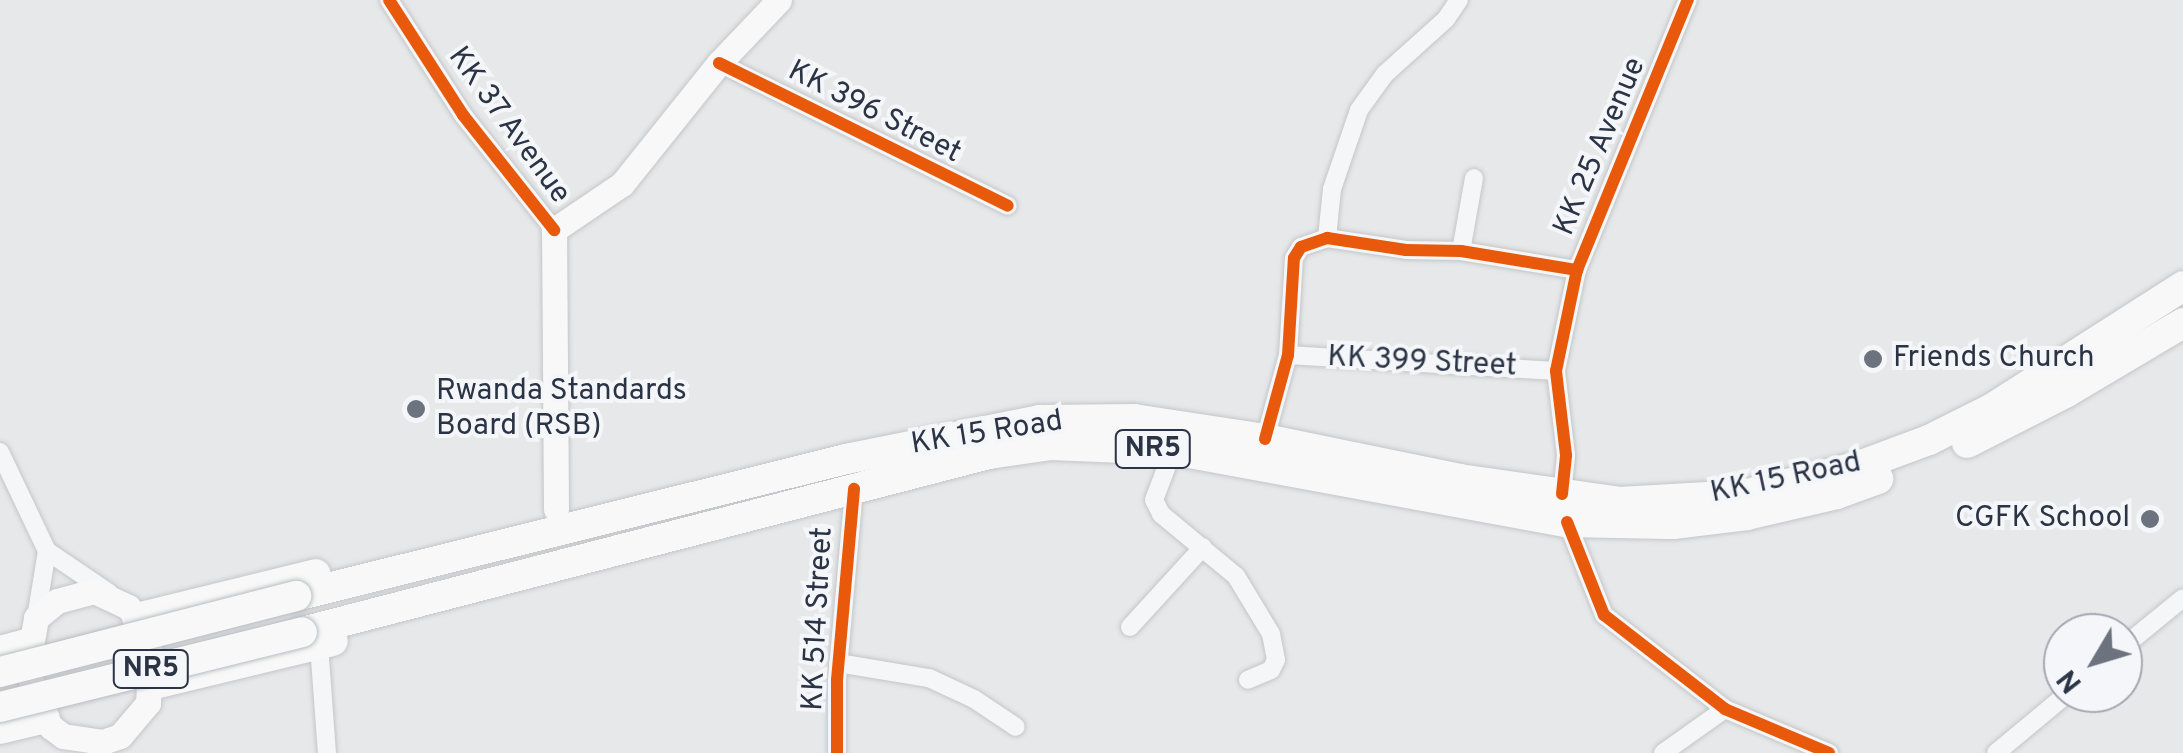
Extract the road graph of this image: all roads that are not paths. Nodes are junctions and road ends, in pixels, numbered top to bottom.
1 (389, 0) edge
2 (778, 0) edge
3 (1459, 0) edge
4 (1688, 0) edge
5 (719, 63) junction
6 (1474, 178) dead end
7 (1008, 206) dead end
8 (554, 230) junction
9 (1327, 238) junction
10 (1461, 251) junction
11 (1576, 270) junction
12 (2183, 286) edge
13 (2183, 323) edge
14 (1288, 354) junction
15 (1556, 371) junction
16 (1265, 439) junction
17 (1173, 450) junction
18 (0, 452) edge
19 (854, 489) junction
20 (658, 504) junction
21 (1564, 508) junction
22 (556, 509) junction
23 (1204, 547) junction
24 (47, 551) junction
25 (2183, 598) edge
26 (128, 609) junction
27 (1130, 628) dead end
28 (2143, 631) edge
29 (21, 637) edge
30 (310, 638) junction
31 (838, 663) junction
32 (0, 672) edge
33 (1248, 680) dead end
34 (151, 685) junction
35 (0, 706) edge
36 (1726, 709) junction
37 (2044, 713) edge
38 (138, 718) junction
39 (1016, 727) dead end
40 (0, 729) edge
41 (65, 741) edge
42 (128, 753) edge
43 (328, 753) edge
44 (838, 753) edge
45 (1662, 753) edge
46 (1829, 753) edge
47 (1996, 753) edge

1 - 8 street, KK 37 Avenue
2 - 5 main road
3 - 9 street
4 - 11 street, KK 25 Avenue
5 - 7 street, KK 396 Street
5 - 8 main road
6 - 10 street
8 - 22 main road, KK 37 Avenue
9 - 10 street
9 - 14 street
10 - 11 street
11 - 15 street, KK 25 Avenue
12 - 21 highway, KK 15 Road / NR5
13 - 21 highway, KK 15 Road / NR5
14 - 15 street, KK 399 Street
14 - 16 street
15 - 21 street, KK 25 Avenue
16 - 20 highway, KK 15 Road / NR5
16 - 21 highway, KK 15 Road / NR5
17 - 19 highway, KK 15 Road / NR5
17 - 21 highway, KK 15 Road / NR5
17 - 23 street
18 - 24 street
19 - 30 highway, KK 15 Road / NR5
19 - 31 street, KK 514 Street
20 - 22 highway
20 - 32 highway, KK 15 Road / NR5, bridge
21 - 36 street
22 - 26 highway
23 - 27 street
23 - 33 street
24 - 26 street
24 - 29 street
25 - 28 street
26 - 29 main road
26 - 34 main road
29 - 41 main road
30 - 34 highway
30 - 35 highway, KK 15 Road / NR5, bridge
30 - 43 street
31 - 39 street
31 - 44 street, KK 514 Street
34 - 38 main road
36 - 45 street
36 - 46 street
37 - 47 street
38 - 41 main road
38 - 42 main road
40 - 41 highway

